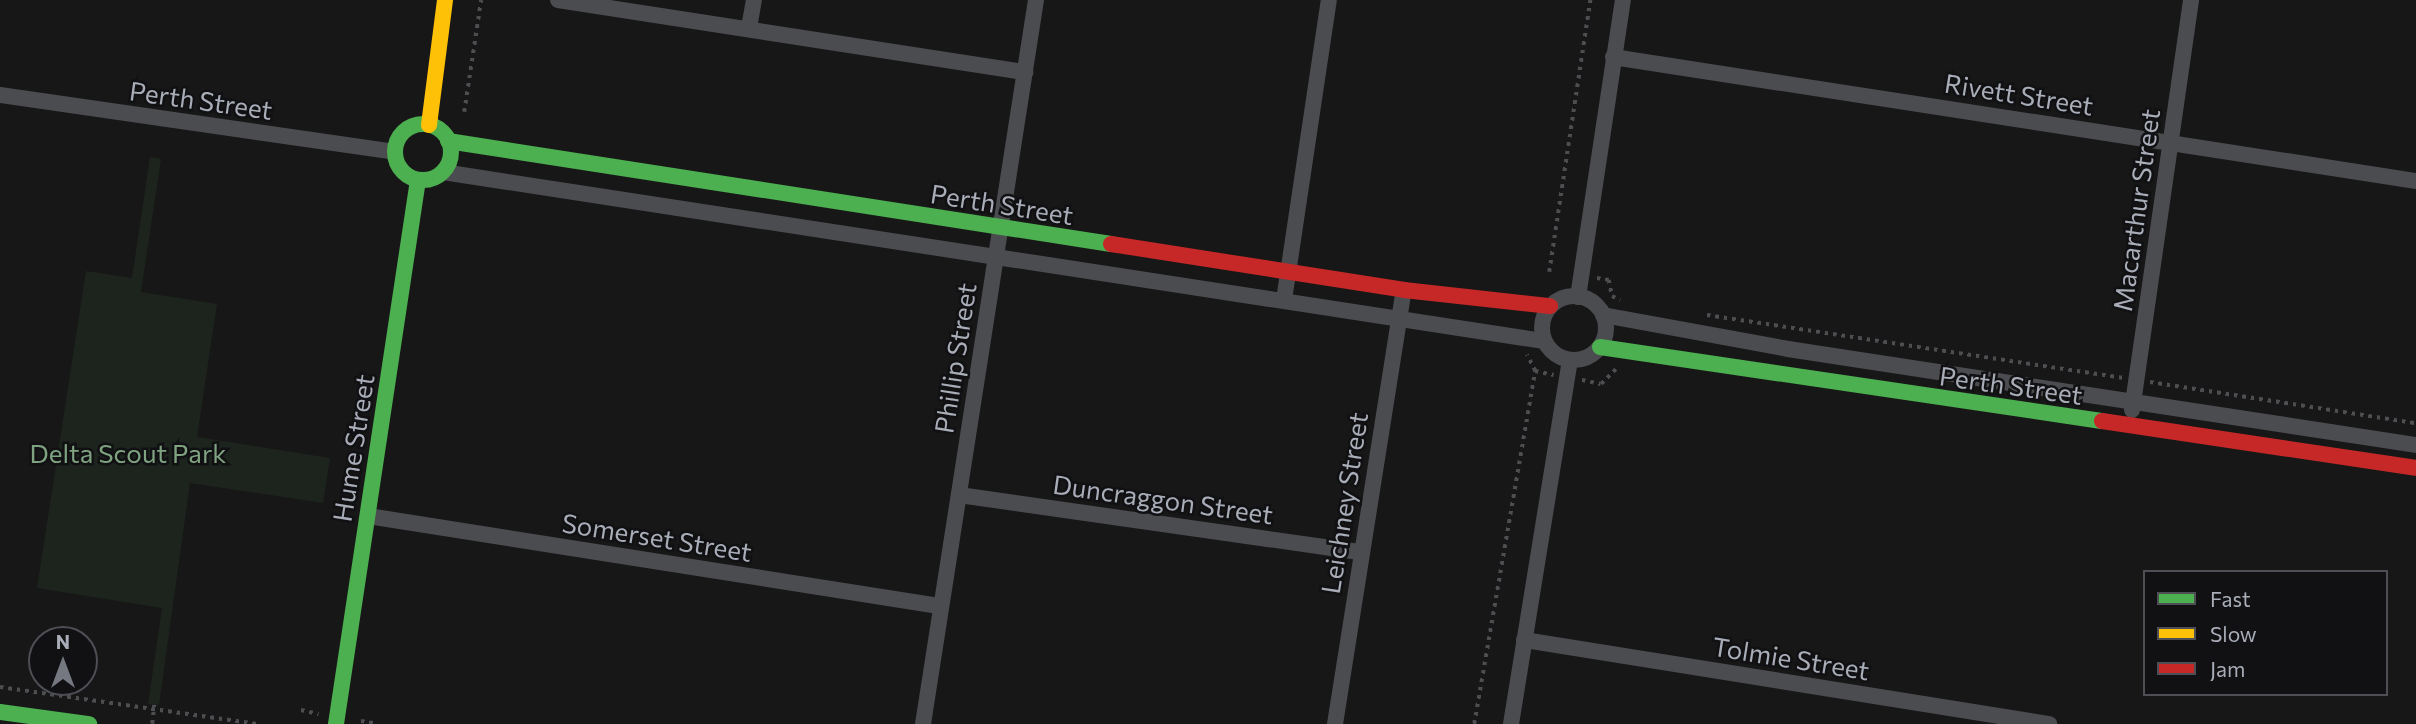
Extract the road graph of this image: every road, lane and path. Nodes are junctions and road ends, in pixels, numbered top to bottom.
1 (445, 0) edge
2 (481, 0) edge
3 (558, 0) edge
4 (754, 0) edge
5 (1036, 0) edge
6 (1329, 0) edge
7 (1590, 0) edge
8 (1623, 0) edge
9 (2191, 0) edge
10 (749, 27) junction
11 (1614, 57) junction
12 (1025, 72) junction
13 (0, 95) edge
14 (464, 113) dead end
15 (429, 125) junction
16 (448, 141) junction
17 (2170, 145) junction
18 (395, 152) junction
19 (443, 172) junction
20 (418, 180) junction
21 (2416, 181) edge
22 (999, 229) junction
23 (995, 254) junction
24 (1288, 271) junction
25 (1549, 272) dead end
26 (1581, 275) junction
27 (1404, 290) junction
28 (1578, 297) junction
29 (1284, 300) junction
30 (1625, 303) dead end
31 (1550, 306) junction
32 (1694, 313) dead end
33 (1603, 315) junction
34 (1398, 318) junction
35 (1522, 335) junction
36 (1544, 341) junction
37 (1600, 347) junction
38 (1788, 349) junction
39 (1570, 361) junction
40 (1784, 377) junction
41 (2137, 380) junction
42 (2133, 402) junction
43 (2416, 423) edge
44 (2130, 427) junction
45 (2344, 434) junction
46 (2416, 445) edge
47 (2339, 457) junction
48 (2416, 468) edge
49 (959, 495) junction
50 (368, 516) junction
51 (1361, 552) junction
52 (939, 606) junction
53 (1524, 640) junction
54 (0, 687) edge
55 (154, 707) junction
56 (301, 710) dead end
57 (319, 713) dead end
58 (4, 716) edge
59 (361, 721) dead end
60 (373, 723) edge
61 (89, 724) edge
62 (152, 724) edge
63 (257, 724) edge
64 (336, 724) edge
65 (923, 724) edge
66 (1335, 724) edge
67 (1474, 724) edge
68 (1511, 724) edge
69 (2049, 724) edge

1 - 15 street
2 - 14 path
3 - 10 street
4 - 10 street
5 - 12 street, Phillip Street
6 - 24 street
7 - 25 path
8 - 11 street
9 - 17 street, Macarthur Street
10 - 12 street
11 - 17 street, Rivett Street
11 - 26 street
12 - 22 street, Phillip Street
13 - 18 street, Perth Street
15 - 16 street
15 - 18 street
16 - 19 street
16 - 22 street, Perth Street
17 - 21 street, Rivett Street
17 - 41 street, Macarthur Street
18 - 20 street
19 - 20 street
19 - 23 street, Perth Street
20 - 50 street, Hume Street
22 - 23 street, Phillip Street
22 - 24 street, Perth Street
23 - 29 street, Perth Street
23 - 49 street, Phillip Street
24 - 27 street, Perth Street
24 - 29 street
26 - 28 street
26 - 30 path
27 - 31 street, Perth Street
27 - 34 street, Leichney Street
28 - 31 street
28 - 33 street
29 - 34 street, Perth Street
31 - 36 street
32 - 41 path
33 - 37 street
33 - 38 street, Perth Street
34 - 35 street, Perth Street
34 - 51 street, Leichney Street
35 - 36 street, Perth Street
35 - 67 path
36 - 39 street
37 - 39 street
37 - 40 street, Perth Street
38 - 40 street
38 - 42 street, Perth Street
39 - 53 street
40 - 44 street, Perth Street
41 - 42 street, Macarthur Street
41 - 43 path
42 - 44 street, Macarthur Street
42 - 45 street, Perth Street
44 - 47 street, Perth Street
45 - 46 street, Perth Street
45 - 47 street
47 - 48 street, Perth Street
49 - 51 street, Duncraggon Street
49 - 52 street, Phillip Street
50 - 52 street, Somerset Street
50 - 64 street, Hume Street
51 - 66 street, Leichney Street
52 - 65 street, Phillip Street
53 - 68 street
53 - 69 street, Tolmie Street
54 - 55 path
55 - 62 path
55 - 63 path
56 - 57 path
58 - 61 street
59 - 60 path

